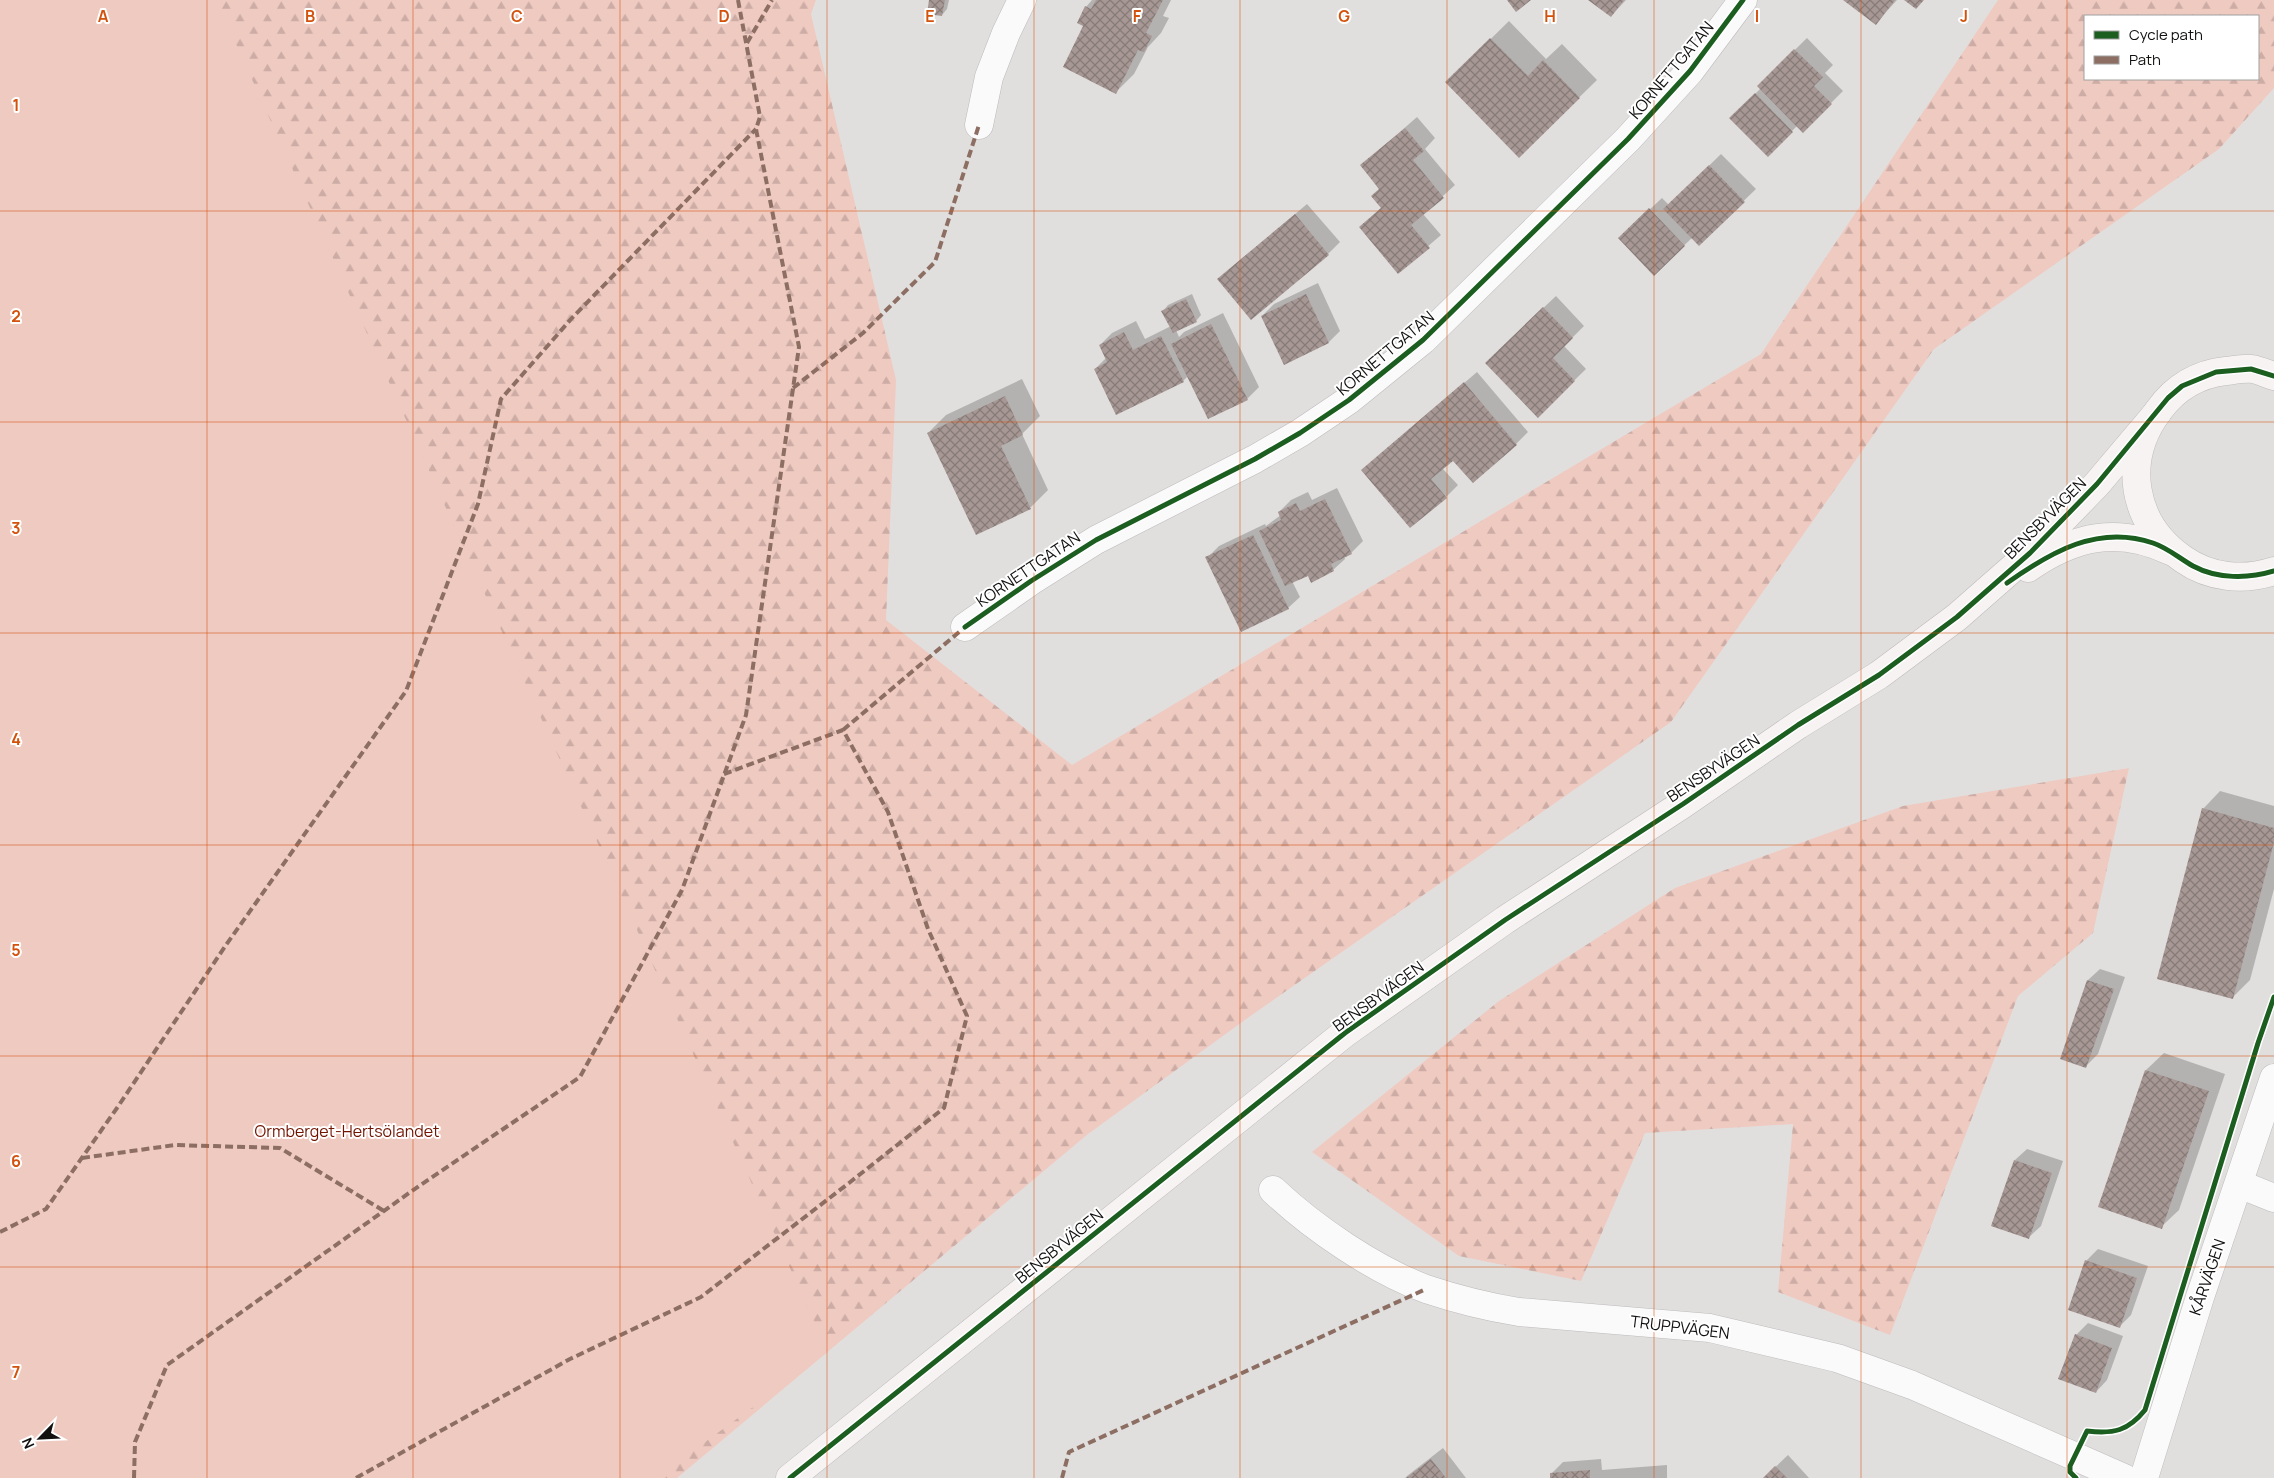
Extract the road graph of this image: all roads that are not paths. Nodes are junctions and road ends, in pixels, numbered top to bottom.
1 (1022, 0) edge
2 (1743, 0) edge
3 (979, 125) dead end
4 (2274, 376) edge
5 (2157, 413) junction
6 (2173, 552) junction
7 (2274, 571) edge
8 (2246, 577) junction
9 (2274, 578) edge
10 (965, 627) dead end
11 (1939, 630) junction
12 (2274, 1078) edge
13 (2239, 1184) junction
14 (1273, 1190) dead end
15 (2274, 1198) edge
16 (790, 1478) edge
17 (2124, 1478) edge
18 (2144, 1478) edge

1 - 3 street
2 - 10 street, KORNETTGATAN
4 - 5 main road
5 - 6 main road
5 - 11 main road, BENSBYVÄGEN
6 - 8 main road
6 - 11 main road, BENSBYVÄGEN
7 - 8 main road
8 - 9 main road
11 - 16 main road, BENSBYVÄGEN
12 - 13 street, KÅRVÄGEN
13 - 15 street
13 - 18 street, KÅRVÄGEN
14 - 17 street, TRUPPVÄGEN

